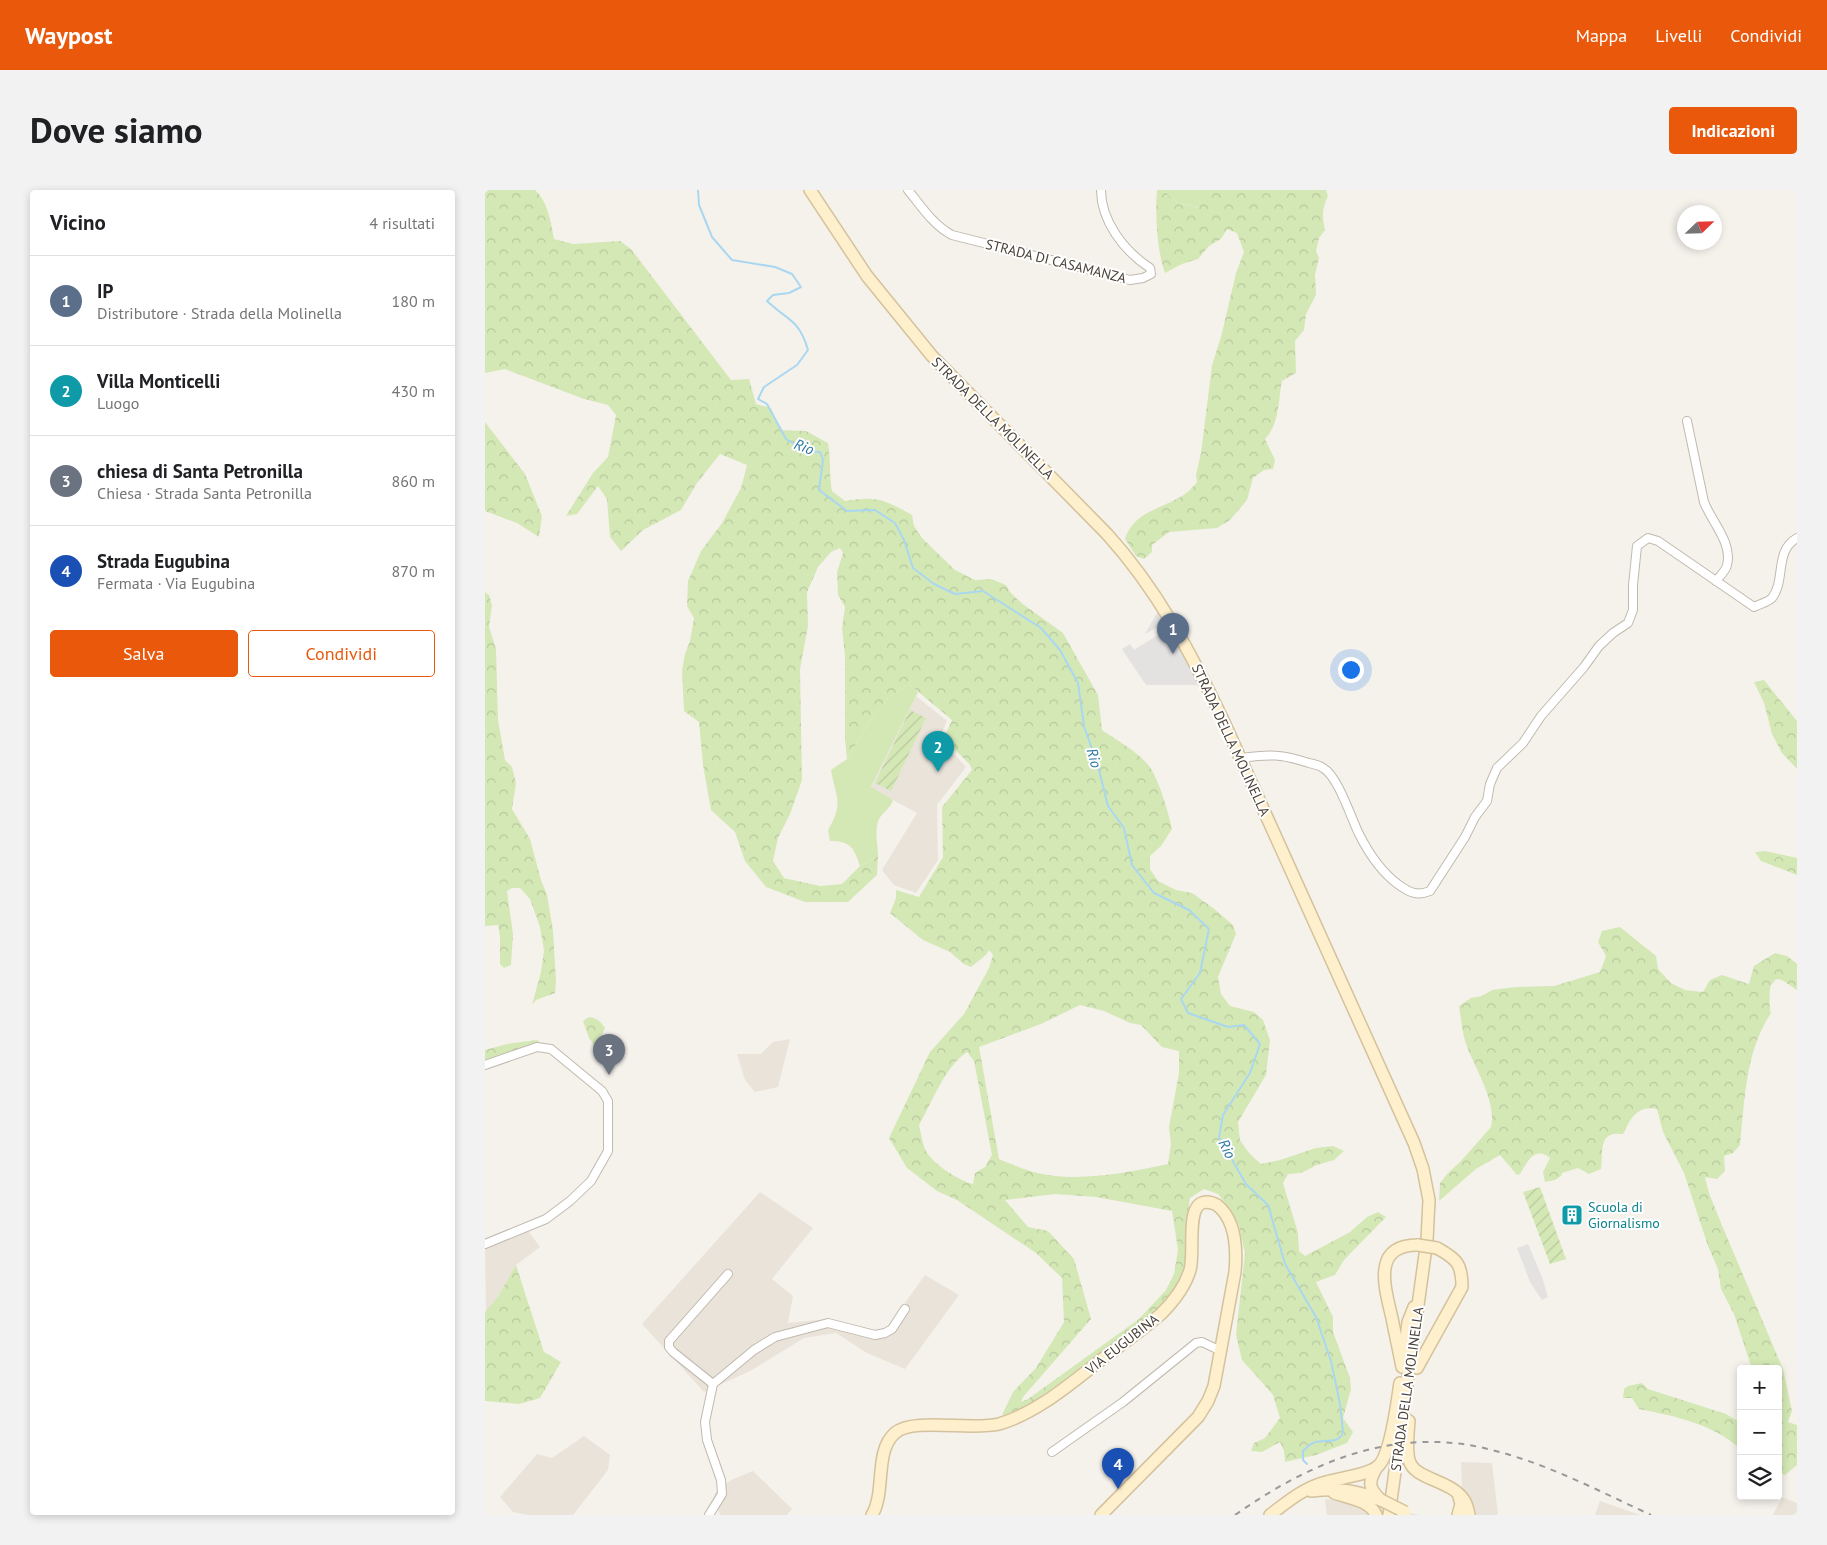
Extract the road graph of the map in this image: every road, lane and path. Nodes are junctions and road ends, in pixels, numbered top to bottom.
1 (810, 190) edge
2 (909, 190) edge
3 (1101, 190) edge
4 (1687, 421) dead end
5 (1797, 538) edge
6 (1715, 581) junction
7 (1241, 758) junction
8 (485, 1065) edge
9 (485, 1244) edge
10 (728, 1274) dead end
11 (1420, 1292) junction
12 (905, 1309) dead end
13 (1221, 1351) junction
14 (1402, 1367) junction
15 (1417, 1368) junction
16 (713, 1384) junction
17 (1395, 1415) junction
18 (1409, 1417) junction
19 (1052, 1452) dead end
20 (1377, 1467) junction
21 (1393, 1487) junction
22 (1322, 1490) junction
23 (1303, 1492) junction
24 (1458, 1493) junction
25 (1383, 1501) junction
26 (1410, 1513) edge
27 (709, 1515) edge
28 (872, 1515) edge
29 (1101, 1515) edge
30 (1270, 1515) edge
31 (1376, 1515) edge
32 (1389, 1515) edge
33 (1458, 1515) edge
34 (1469, 1515) edge

1 - 7 street, STRADA DELLA MOLINELLA
2 - 3 street, STRADA DI CASAMANZA
4 - 6 street
5 - 6 street
6 - 7 street
7 - 11 street, STRADA DELLA MOLINELLA
8 - 9 street
10 - 16 street
11 - 14 street, STRADA DELLA MOLINELLA
11 - 15 street, STRADA DELLA MOLINELLA
11 - 21 street, STRADA DELLA MOLINELLA
12 - 16 street
13 - 19 street
13 - 28 street, VIA EUGUBINA
13 - 29 street, VIA EUGUBINA
14 - 15 street, STRADA DELLA MOLINELLA, bridge
14 - 17 street
15 - 18 street
16 - 27 street
17 - 20 street
17 - 21 street, STRADA DELLA MOLINELLA
18 - 21 street, STRADA DELLA MOLINELLA
18 - 24 street
20 - 23 street
20 - 25 street
21 - 32 street, STRADA DELLA MOLINELLA
22 - 23 street
22 - 25 street
22 - 31 street
23 - 30 street
24 - 33 street
24 - 34 street
25 - 26 street, bridge

